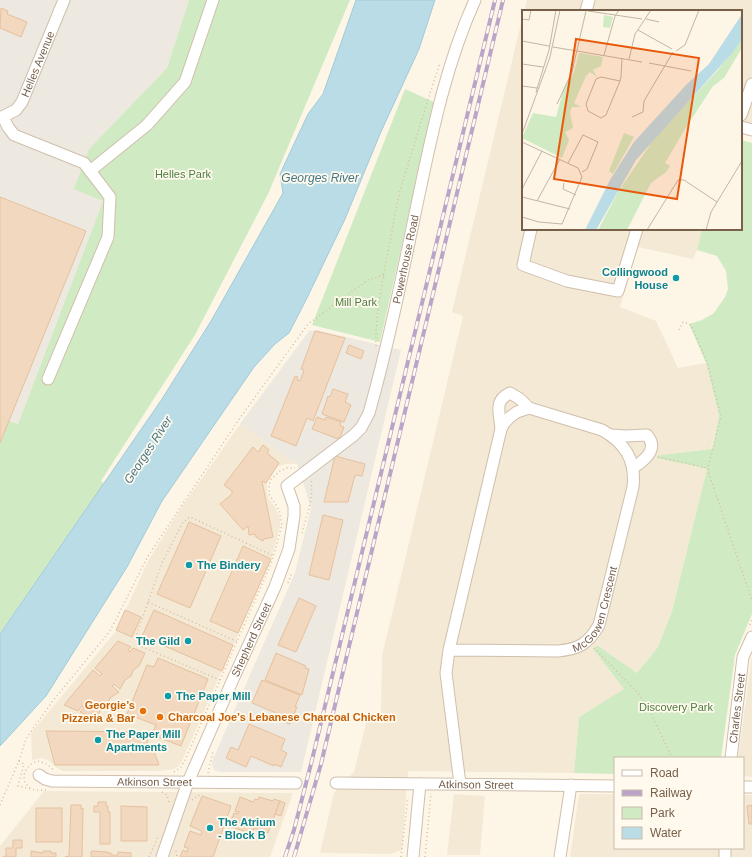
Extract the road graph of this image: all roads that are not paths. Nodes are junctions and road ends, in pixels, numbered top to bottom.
1 (64, 0) edge
2 (213, 0) edge
3 (475, 0) edge
4 (589, 0) edge
5 (586, 10) edge
6 (752, 84) edge
7 (742, 112) edge
8 (2, 118) edge
9 (742, 127) edge
10 (752, 130) edge
11 (90, 171) junction
12 (531, 230) edge
13 (637, 230) edge
14 (48, 379) dead end
15 (529, 408) junction
16 (501, 429) junction
17 (611, 435) junction
18 (633, 468) junction
19 (288, 486) joint
20 (752, 637) edge
21 (449, 650) junction
22 (731, 757) edge
23 (39, 775) dead end
24 (188, 782) junction
25 (296, 783) dead end
26 (336, 783) dead end
27 (420, 784) junction
28 (460, 784) junction
29 (571, 785) junction
30 (614, 786) edge
31 (162, 857) edge
32 (412, 857) edge
33 (560, 857) edge

1 - 8 street, Helles Avenue
2 - 11 street
3 - 19 street, Powerhouse Road
4 - 5 street
6 - 7 street
8 - 11 street
9 - 10 street
11 - 14 street
12 - 13 street
15 - 16 street, McGowen Crescent
15 - 16 street, McGowen Crescent
15 - 17 street, McGowen Crescent
16 - 21 street, McGowen Crescent
17 - 18 street, McGowen Crescent
17 - 18 street, McGowen Crescent
18 - 21 street, McGowen Crescent
19 - 24 street, Shepherd Street
20 - 22 street, Charles Street
21 - 28 street, McGowen Crescent
23 - 24 street, Atkinson Street
24 - 25 street, Atkinson Street
24 - 31 street, Shepherd Street
26 - 27 street, Atkinson Street
27 - 28 street, Atkinson Street
27 - 32 street
28 - 29 street, Atkinson Street
29 - 30 street, Atkinson Street
29 - 33 street

